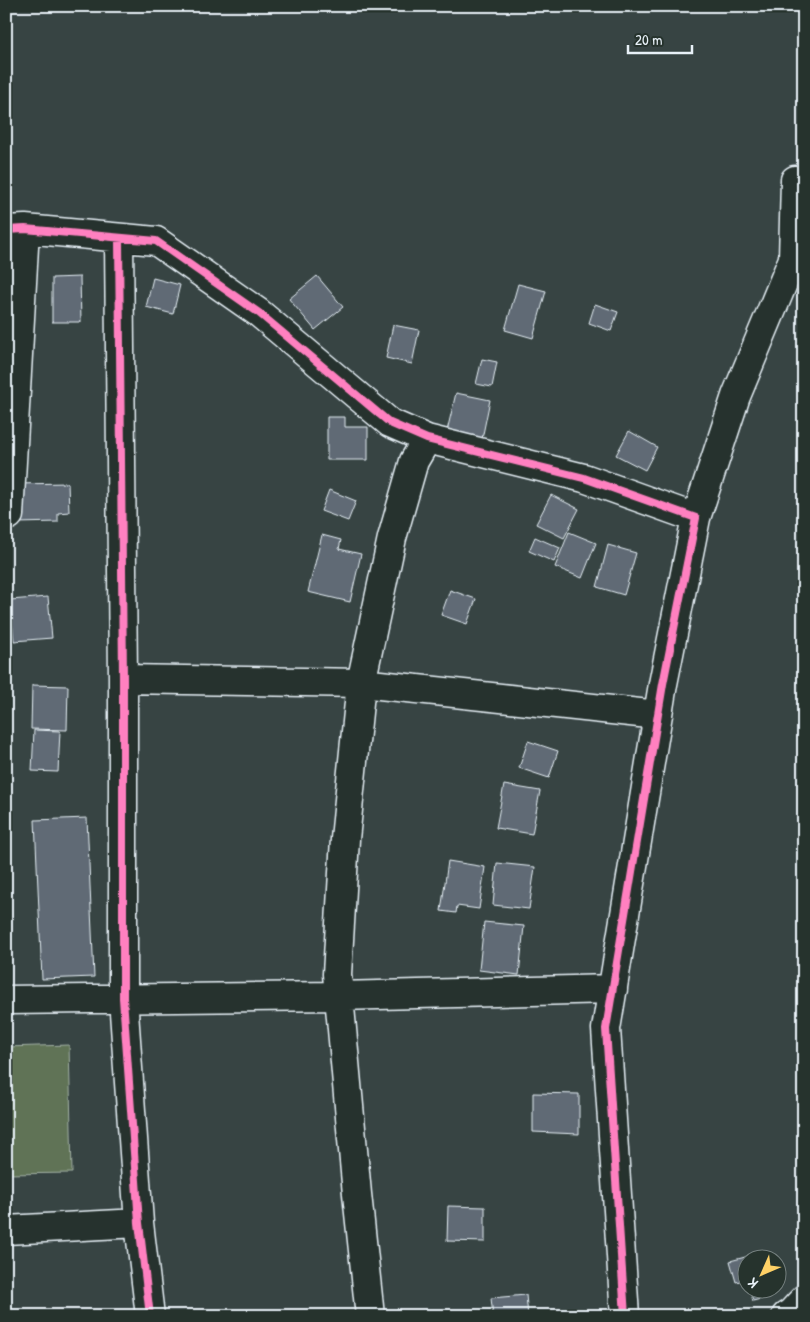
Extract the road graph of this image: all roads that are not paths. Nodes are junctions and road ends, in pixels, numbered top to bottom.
1 (794, 180) dead end
2 (16, 230) edge
3 (119, 238) junction
4 (427, 439) junction
5 (9, 515) dead end
6 (696, 518) junction
7 (123, 679) junction
8 (361, 683) junction
9 (658, 715) junction
10 (613, 989) junction
11 (338, 996) junction
12 (123, 998) junction
13 (6, 1000) edge
14 (138, 1223) junction
15 (6, 1230) edge
16 (804, 1299) edge
17 (150, 1316) edge
18 (370, 1316) edge
19 (625, 1316) edge
20 (786, 1316) edge

1 - 6 street
2 - 3 street
2 - 5 street
3 - 4 street
3 - 7 street
4 - 6 street
4 - 8 street
6 - 9 street
7 - 8 street
7 - 12 street
8 - 9 street
8 - 11 street
9 - 10 street
10 - 11 street
10 - 19 street
11 - 12 street
11 - 18 street
12 - 13 street
12 - 14 street
14 - 15 street
14 - 17 street
16 - 20 street

